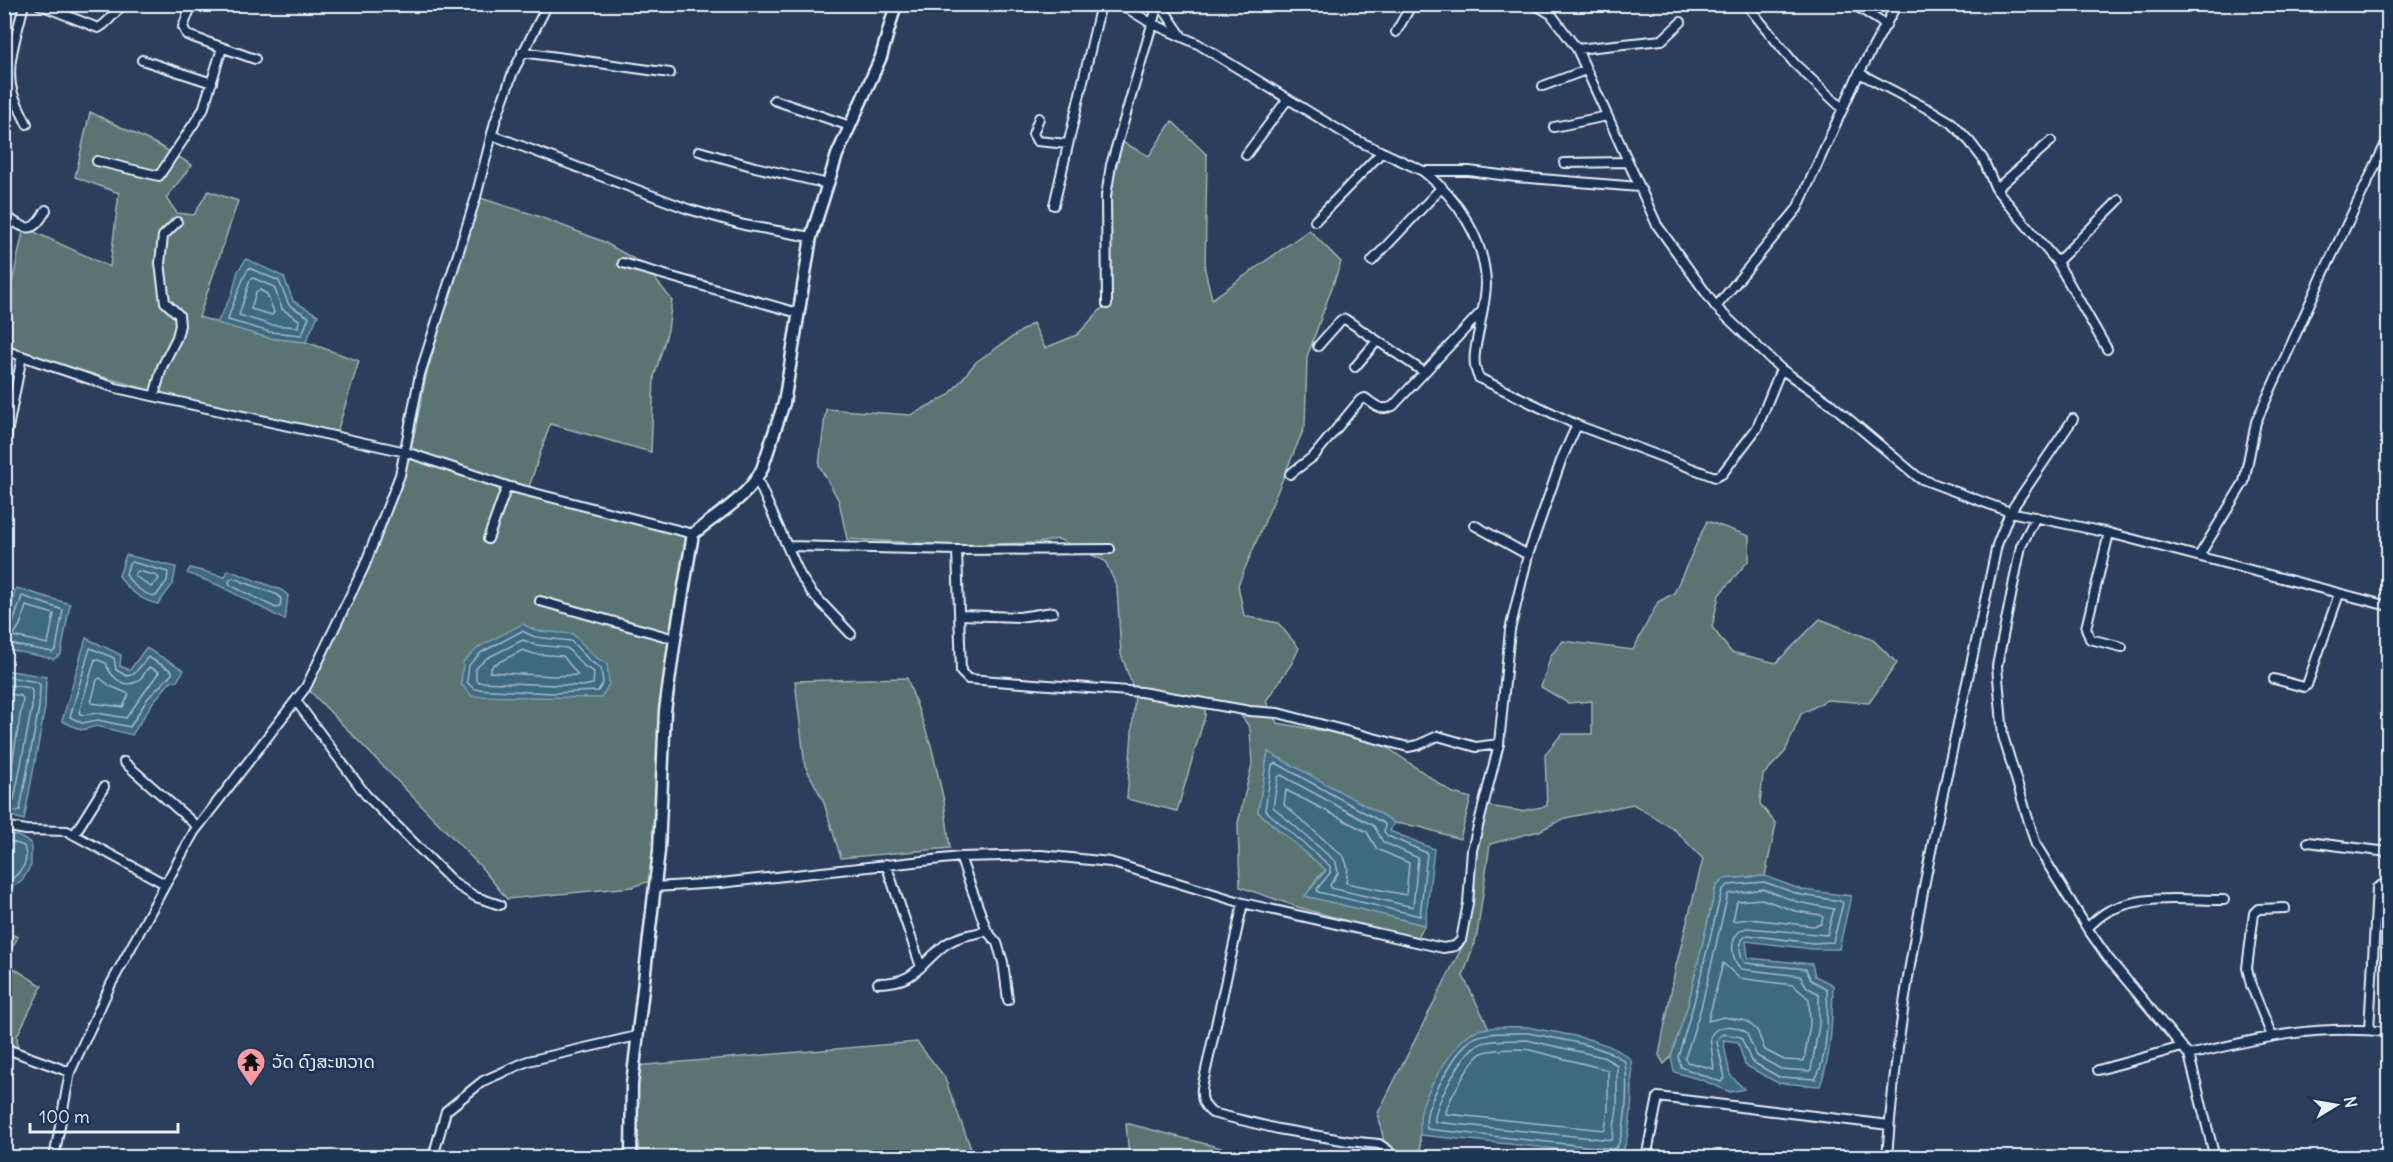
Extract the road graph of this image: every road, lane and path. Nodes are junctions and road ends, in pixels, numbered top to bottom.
1 (24, 4) edge
2 (38, 4) edge
3 (124, 4) edge
4 (192, 4) edge
5 (548, 4) edge
6 (896, 4) edge
7 (1101, 4) edge
8 (1120, 4) edge
9 (1159, 4) edge
10 (1412, 4) edge
11 (1534, 4) edge
12 (1746, 4) edge
13 (1853, 4) edge
14 (1897, 4) edge
15 (1978, 4) edge
16 (1985, 4) edge
17 (1681, 22) dead end
18 (1151, 23) junction
19 (1886, 25) junction
20 (1396, 32) dead end
21 (1181, 35) junction
22 (222, 48) junction
23 (1577, 49) junction
24 (522, 52) junction
25 (255, 59) dead end
26 (142, 60) dead end
27 (1586, 70) junction
28 (670, 73) dead end
29 (1859, 73) junction
30 (212, 83) junction
31 (1543, 86) dead end
32 (774, 100) dead end
33 (1287, 100) junction
34 (1843, 109) junction
35 (1607, 116) junction
36 (1039, 118) dead end
37 (27, 124) dead end
38 (850, 126) junction
39 (1554, 127) dead end
40 (492, 135) junction
41 (2388, 139) edge
42 (2051, 141) dead end
43 (1068, 144) junction
44 (699, 151) dead end
45 (1382, 152) junction
46 (1246, 155) dead end
47 (97, 161) dead end
48 (1627, 162) junction
49 (1564, 163) dead end
50 (1423, 171) junction
51 (828, 184) junction
52 (1442, 187) junction
53 (1640, 187) junction
54 (1996, 189) junction
55 (2119, 200) dead end
56 (1054, 205) dead end
57 (46, 210) dead end
58 (4, 215) edge
59 (1315, 221) dead end
60 (177, 222) dead end
61 (811, 237) junction
62 (1372, 261) dead end
63 (2057, 262) junction
64 (623, 263) dead end
65 (1107, 304) dead end
66 (1716, 307) junction
67 (1483, 310) junction
68 (798, 313) junction
69 (1377, 341) junction
70 (1318, 345) dead end
71 (2107, 349) dead end
72 (4, 350) edge
73 (22, 356) junction
74 (1355, 367) dead end
75 (1781, 369) junction
76 (1424, 372) junction
77 (154, 396) junction
78 (2073, 420) dead end
79 (1577, 425) junction
80 (4, 449) edge
81 (406, 452) junction
82 (1290, 474) dead end
83 (757, 479) junction
84 (507, 486) junction
85 (2010, 512) junction
86 (2036, 517) junction
87 (1474, 525) dead end
88 (2109, 533) junction
89 (693, 534) junction
90 (488, 539) dead end
91 (789, 546) junction
92 (1110, 549) dead end
93 (957, 550) junction
94 (1528, 555) junction
95 (2199, 556) junction
96 (2339, 594) junction
97 (540, 601) dead end
98 (2388, 606) edge
99 (1053, 612) dead end
100 (960, 615) junction
101 (850, 634) dead end
102 (675, 639) junction
103 (2122, 646) dead end
104 (2274, 679) dead end
105 (296, 701) junction
106 (1499, 744) junction
107 (124, 762) dead end
108 (104, 788) dead end
109 (4, 826) edge
110 (198, 827) junction
111 (74, 835) junction
112 (2308, 842) dead end
113 (2388, 852) edge
114 (960, 857) junction
115 (886, 864) junction
116 (2388, 878) edge
117 (165, 884) junction
118 (655, 887) junction
119 (2224, 900) dead end
120 (1242, 903) junction
121 (500, 905) dead end
122 (2285, 908) dead end
123 (2087, 928) junction
124 (987, 931) junction
125 (921, 967) junction
126 (878, 983) dead end
127 (1008, 1000) dead end
128 (2368, 1030) junction
129 (2388, 1032) edge
130 (638, 1036) junction
131 (2272, 1036) junction
132 (2182, 1047) junction
133 (4, 1048) edge
134 (2189, 1055) junction
135 (2098, 1070) dead end
136 (70, 1072) junction
137 (1889, 1125) junction
138 (54, 1158) edge
139 (437, 1158) edge
140 (631, 1158) edge
141 (1394, 1158) edge
142 (1646, 1158) edge
143 (1887, 1158) edge
144 (2215, 1158) edge

1 - 37 street
2 - 3 street
4 - 22 street
5 - 24 street
6 - 38 street
7 - 43 street
8 - 18 street
9 - 18 street
9 - 21 street
10 - 20 street
11 - 23 street
12 - 34 street
13 - 19 street
14 - 19 street
15 - 16 street
17 - 23 street
18 - 21 street
18 - 65 street
19 - 29 street
21 - 33 street
22 - 25 street
22 - 30 street
23 - 27 street
24 - 28 street
24 - 40 street
26 - 30 street
27 - 31 street
27 - 35 street
29 - 34 street
29 - 54 street
30 - 47 street
32 - 38 street
33 - 45 street
33 - 46 street
34 - 66 street
35 - 39 street
35 - 48 street
36 - 43 street
38 - 51 street
40 - 61 street
40 - 81 street
41 - 95 street
42 - 54 street
43 - 56 street
44 - 51 street
45 - 50 street
45 - 59 street
48 - 49 street
48 - 53 street
50 - 52 street
50 - 53 street
51 - 61 street
52 - 62 street
52 - 67 street
53 - 66 street
54 - 63 street
55 - 63 street
57 - 58 street
60 - 77 street
61 - 68 street
63 - 71 street
64 - 68 street
66 - 75 street
67 - 76 street
67 - 79 street
68 - 83 street
69 - 70 street
69 - 74 street
69 - 76 street
72 - 73 street
73 - 77 street
73 - 80 street
75 - 79 street
75 - 85 street
76 - 82 street
77 - 81 street
78 - 85 street
79 - 94 street
81 - 84 street
81 - 105 street
83 - 89 street
83 - 91 street
84 - 89 street
84 - 90 street
85 - 86 street
85 - 137 street
86 - 88 street
86 - 123 street
87 - 94 street
88 - 95 street
88 - 103 street
89 - 102 street
91 - 93 street
91 - 101 street
92 - 93 street
93 - 100 street
94 - 106 street
95 - 96 street
96 - 98 street
96 - 104 street
97 - 102 street
99 - 100 street
100 - 106 street
102 - 118 street
105 - 110 street
105 - 121 street
106 - 120 street
107 - 110 street
108 - 111 street
109 - 111 street
110 - 117 street
111 - 117 street
112 - 113 street
114 - 115 street
114 - 120 street
114 - 124 street
115 - 118 street
115 - 125 street
116 - 128 street
117 - 136 street
118 - 130 street
119 - 123 street
120 - 141 street
122 - 131 street
123 - 132 street
124 - 125 street
124 - 127 street
125 - 126 street
128 - 129 street
128 - 131 street
130 - 139 street
130 - 140 street
131 - 134 street
132 - 134 street
132 - 135 street
133 - 136 street
134 - 144 street
136 - 138 street
137 - 142 street
137 - 143 street

